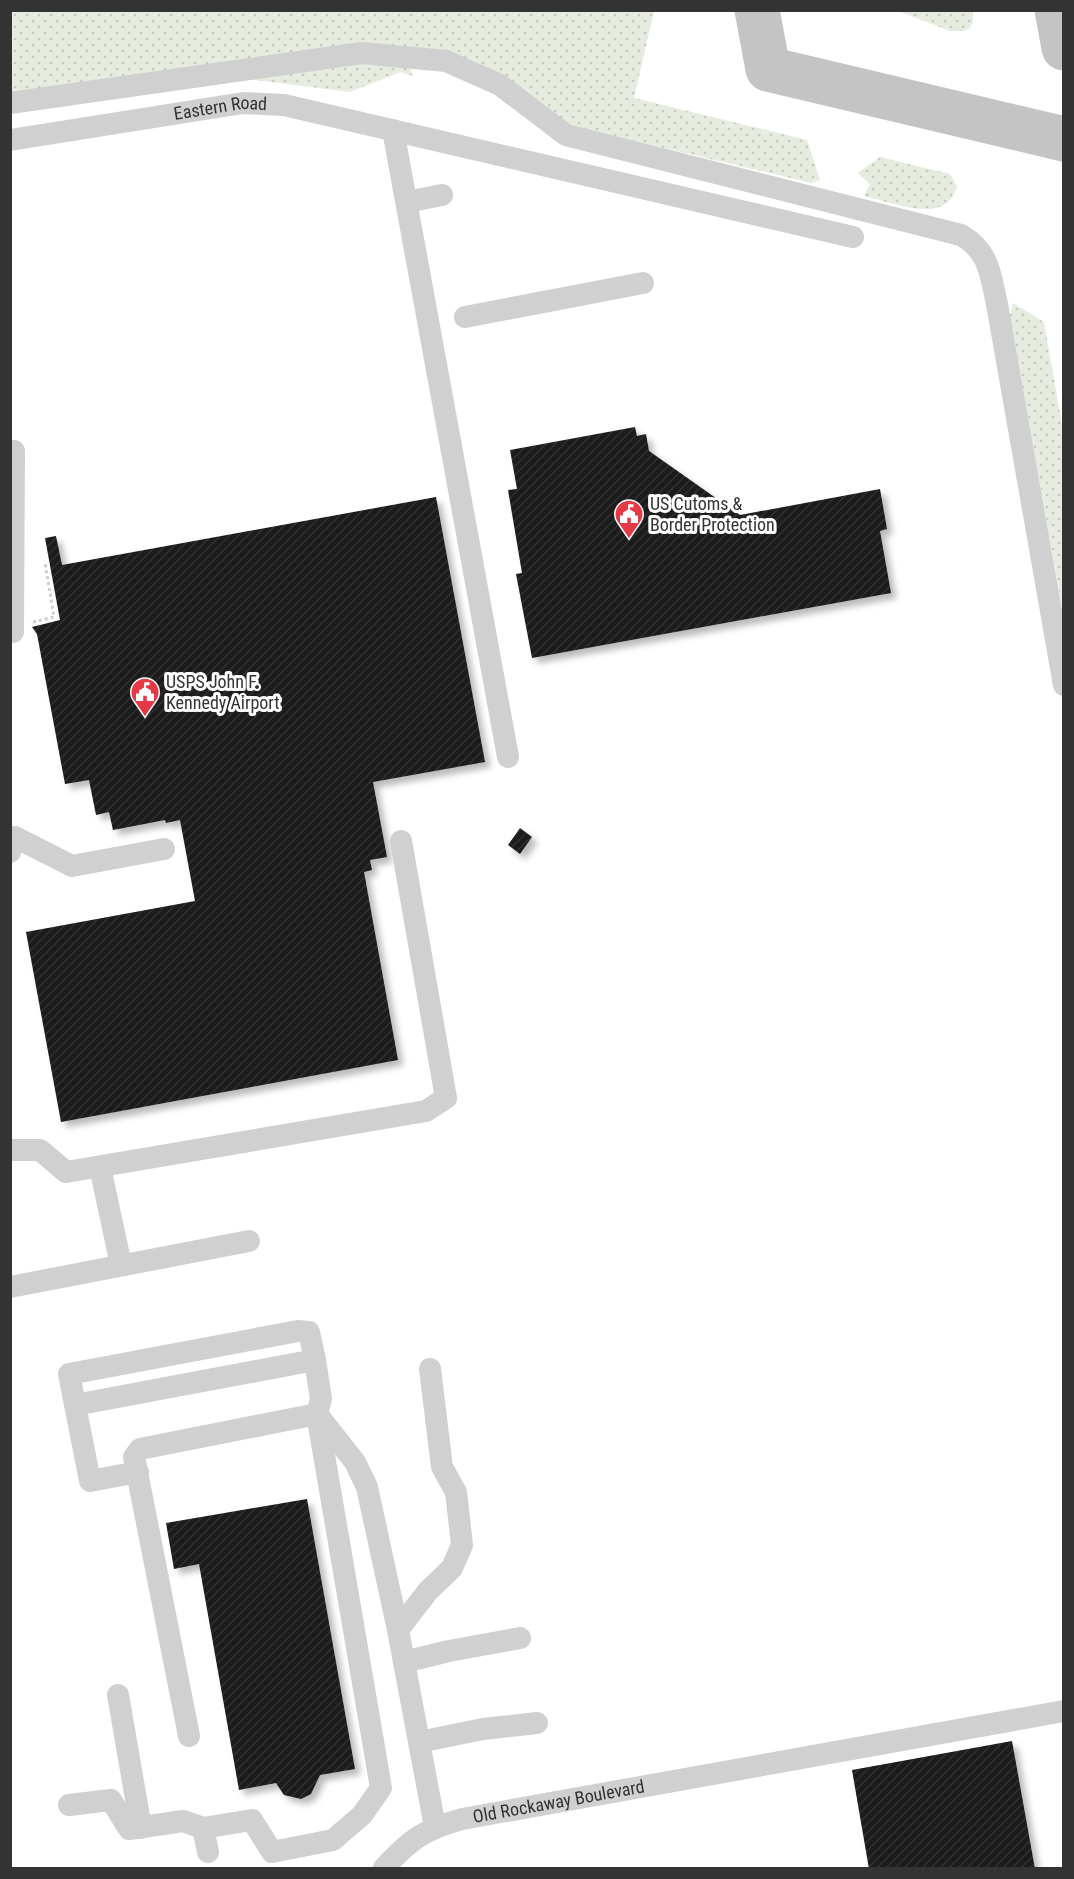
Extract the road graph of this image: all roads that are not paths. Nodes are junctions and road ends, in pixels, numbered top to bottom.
1 (10, 102) edge
2 (393, 130) junction
3 (10, 141) edge
4 (442, 195) dead end
5 (406, 202) junction
6 (853, 237) dead end
7 (643, 283) dead end
8 (465, 317) dead end
9 (14, 451) dead end
10 (19, 628) road end
11 (1064, 685) edge
12 (508, 757) dead end
13 (401, 841) dead end
14 (164, 849) dead end
15 (10, 852) edge
16 (10, 1150) edge
17 (100, 1167) junction
18 (249, 1241) dead end
19 (121, 1265) junction
20 (10, 1287) edge
21 (315, 1360) junction
22 (430, 1369) dead end
23 (75, 1405) junction
24 (317, 1414) junction
25 (138, 1472) junction
26 (398, 1630) junction
27 (520, 1638) dead end
28 (404, 1662) junction
29 (118, 1695) dead end
30 (1064, 1711) edge
31 (537, 1723) dead end
32 (189, 1736) dead end
33 (419, 1742) junction
34 (69, 1805) dead end
35 (435, 1827) junction
36 (141, 1828) junction
37 (203, 1828) junction
38 (208, 1852) dead end
39 (384, 1869) edge

1 - 11 street
2 - 3 street, Eastern Road
2 - 5 street
2 - 6 street, Eastern Road
4 - 5 street
5 - 12 street
7 - 8 street
9 - 10 street
13 - 17 street
14 - 15 street
16 - 17 street
17 - 19 street
18 - 19 street
19 - 20 street
21 - 23 street
21 - 23 street
21 - 24 street
22 - 26 street
23 - 25 street
24 - 25 street
24 - 26 street
24 - 37 street
25 - 32 street
26 - 28 street
27 - 28 street
28 - 33 street
29 - 36 street
30 - 35 street, Old Rockaway Boulevard
31 - 33 street
33 - 35 street
34 - 36 street
35 - 39 street, Old Rockaway Boulevard
36 - 37 street
37 - 38 street

